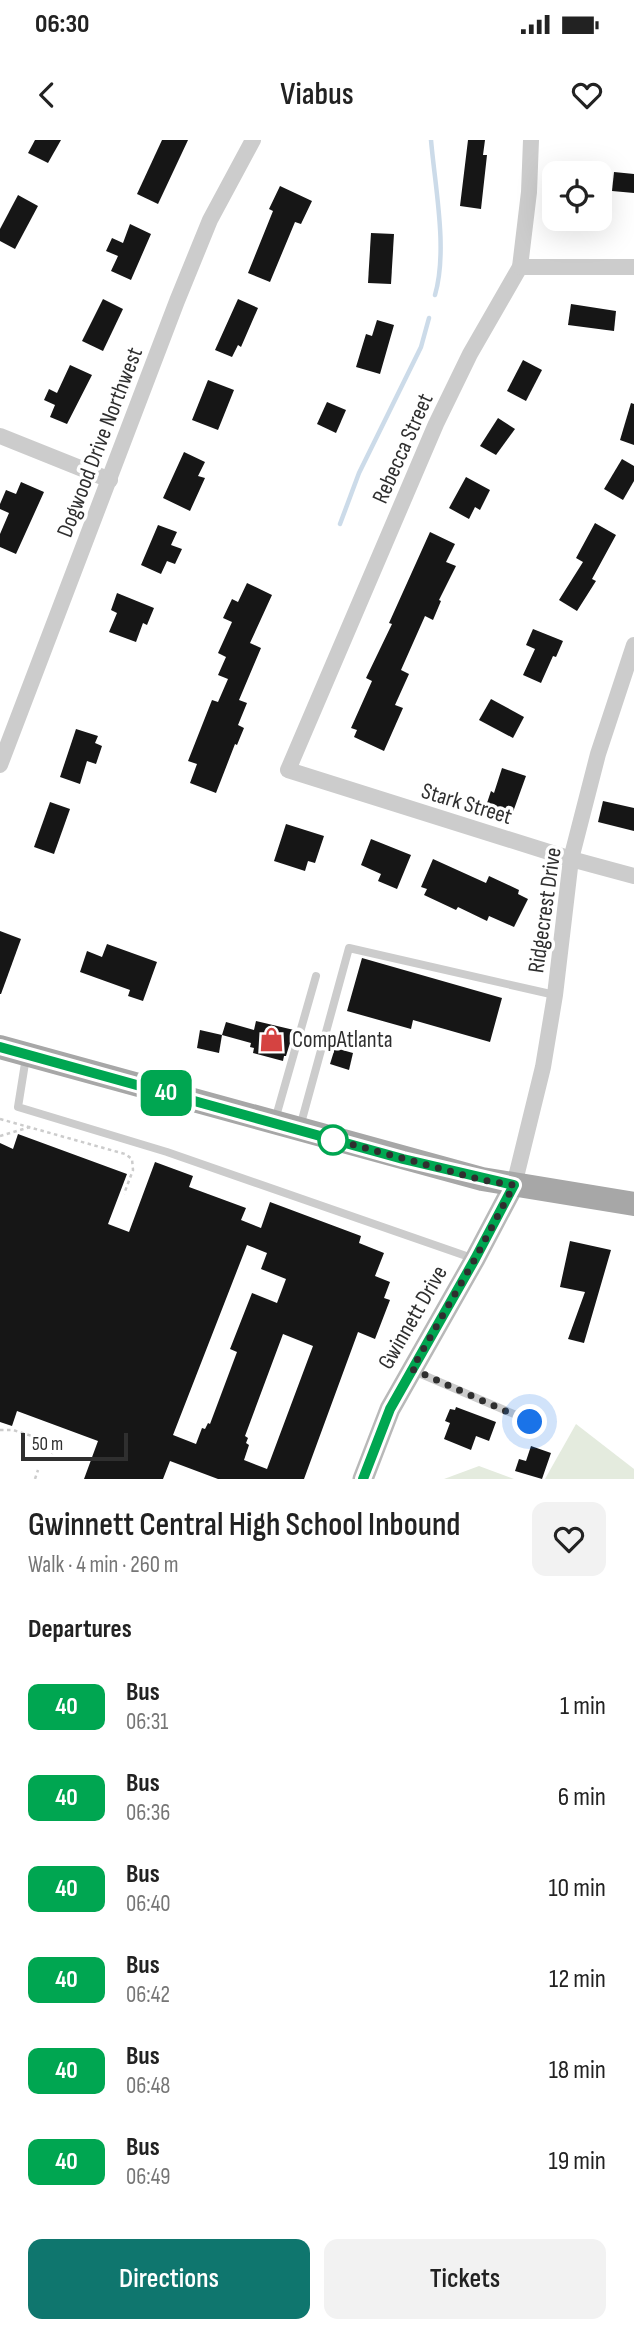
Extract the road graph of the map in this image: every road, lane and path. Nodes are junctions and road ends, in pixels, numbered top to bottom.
1 (253, 140) edge
2 (531, 140) edge
3 (520, 267) junction
4 (634, 267) edge
5 (0, 436) edge
6 (110, 480) junction
7 (634, 645) edge
8 (0, 765) edge
9 (288, 770) joint
10 (571, 859) junction
11 (634, 876) edge
12 (316, 976) dead end
13 (555, 995) junction
14 (0, 1046) edge
15 (26, 1054) junction
16 (0, 1119) edge
17 (275, 1123) junction
18 (31, 1127) junction
19 (299, 1130) junction
20 (0, 1136) edge
21 (514, 1185) junction
22 (124, 1194) dead end
23 (634, 1204) edge
24 (475, 1259) junction
25 (412, 1369) junction
26 (530, 1422) dead end
27 (0, 1430) edge
28 (52, 1454) dead end
29 (38, 1470) dead end
30 (35, 1479) edge
31 (363, 1479) edge

1 - 6 street, Dogwood Drive Northwest
2 - 3 street, Rebecca Street
3 - 4 street
3 - 9 street, Rebecca Street
5 - 6 street
6 - 8 street, Dogwood Drive Northwest
7 - 10 street, Ridgecrest Drive
9 - 10 street, Stark Street
10 - 11 street, Stark Street
10 - 13 street, Ridgecrest Drive
12 - 17 lane
13 - 19 lane
13 - 21 street, Ridgecrest Drive
14 - 15 main road
15 - 17 main road
15 - 24 lane
16 - 18 path
17 - 19 main road
18 - 20 path
18 - 22 path
19 - 21 main road
21 - 23 main road
21 - 24 street, Gwinnett Drive
24 - 25 street, Gwinnett Drive
25 - 26 lane
25 - 31 street, Gwinnett Drive
27 - 28 path
29 - 30 path

